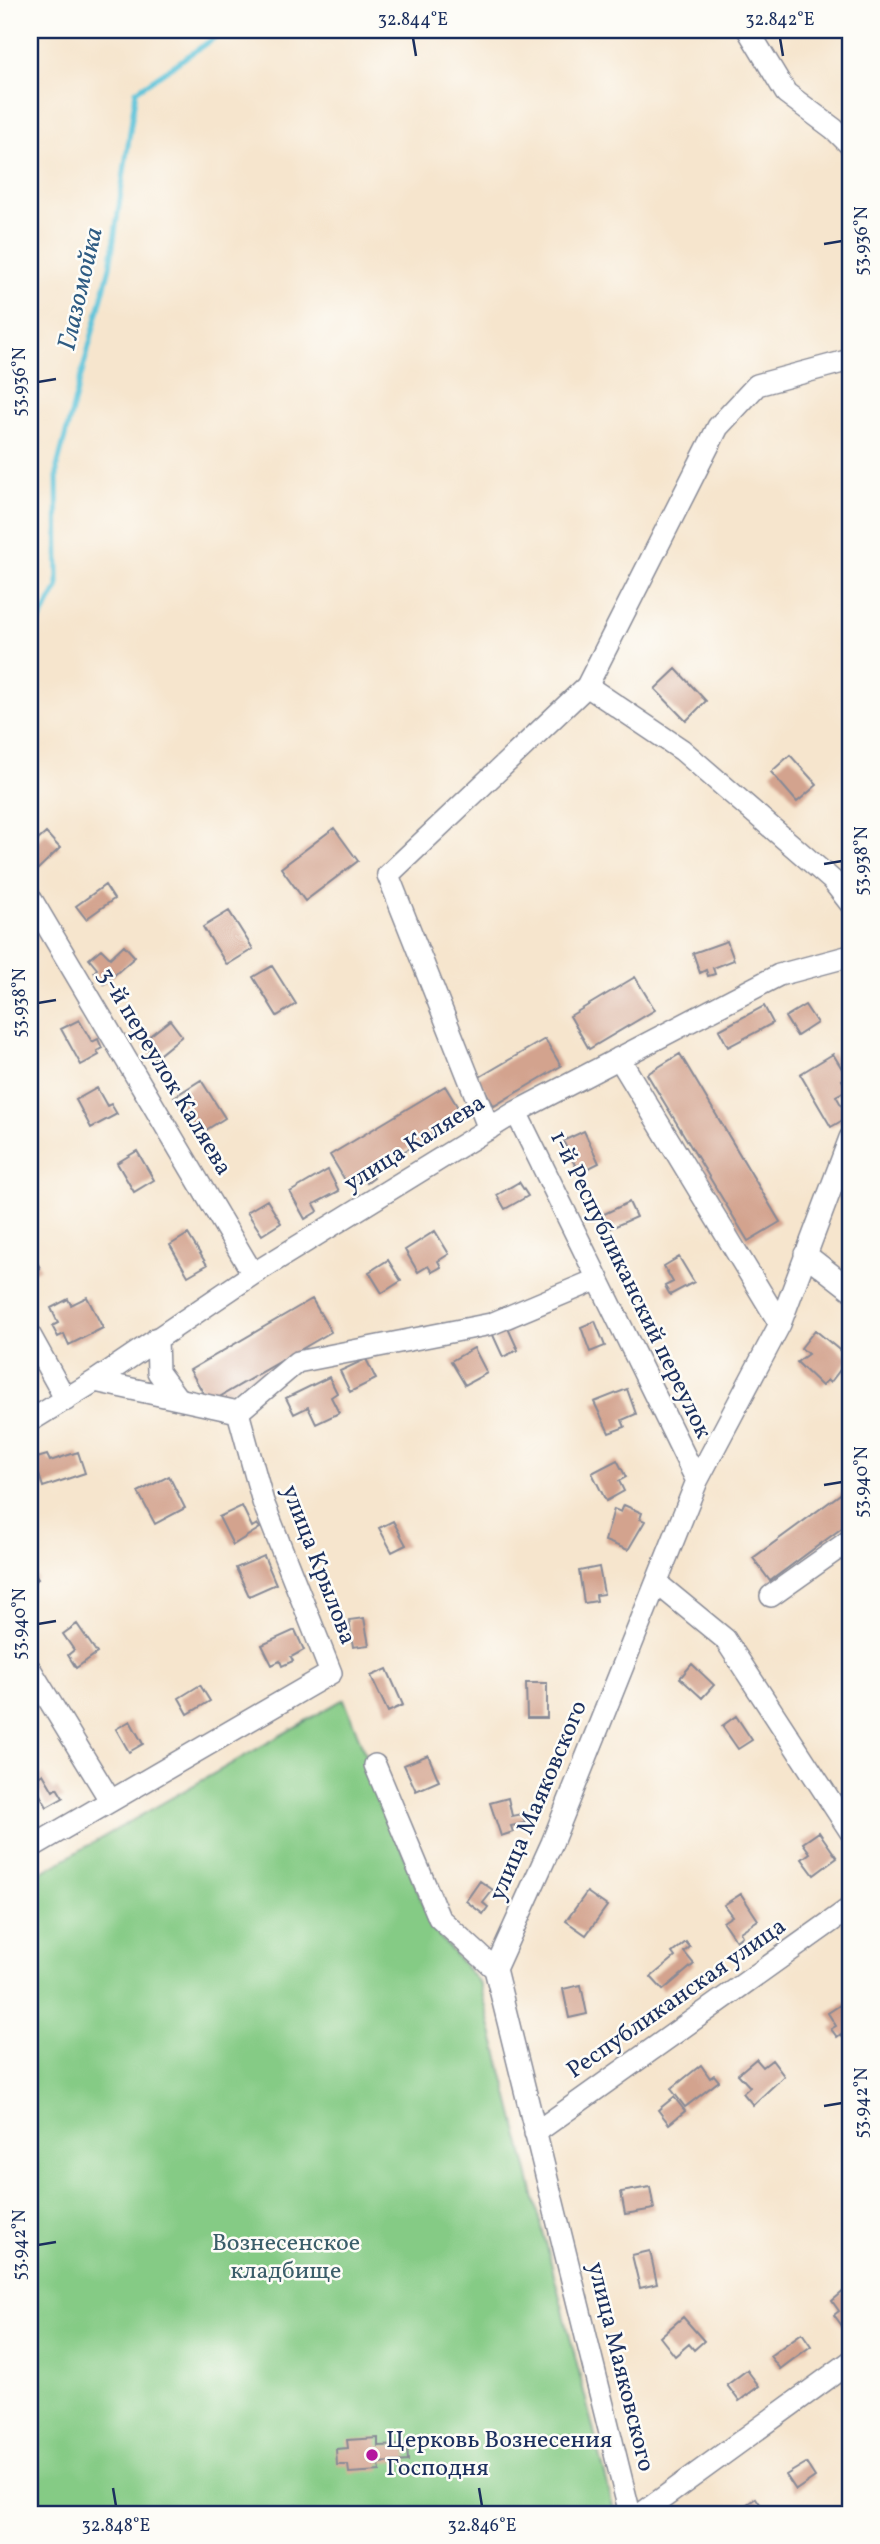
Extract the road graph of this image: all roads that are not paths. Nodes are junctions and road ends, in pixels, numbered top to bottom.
1 (748, 30) edge
2 (850, 145) edge
3 (850, 360) edge
4 (587, 687) junction
5 (30, 897) edge
6 (850, 903) edge
7 (850, 956) edge
8 (619, 1058) junction
9 (516, 1112) junction
10 (489, 1129) junction
11 (850, 1138) edge
12 (805, 1254) junction
13 (253, 1274) junction
14 (598, 1279) junction
15 (850, 1289) edge
16 (780, 1324) junction
17 (30, 1335) edge
18 (157, 1338) junction
19 (95, 1381) junction
20 (178, 1399) junction
21 (66, 1400) junction
22 (238, 1412) junction
23 (30, 1421) edge
24 (697, 1481) junction
25 (850, 1540) edge
26 (658, 1584) junction
27 (771, 1596) dead end
28 (30, 1668) edge
29 (375, 1765) dead end
30 (110, 1800) junction
31 (850, 1830) edge
32 (30, 1848) edge
33 (850, 1908) edge
34 (495, 1969) junction
35 (535, 2133) junction
36 (850, 2362) edge
37 (630, 2514) edge
38 (641, 2514) edge

1 - 2 street
3 - 4 street
4 - 6 street
4 - 10 street
5 - 13 street, 3-й переулок Каляева
7 - 8 street, улица Каляева
8 - 9 street, улица Каляева
8 - 16 street
9 - 10 street, улица Каляева
9 - 14 street, 1-й Республиканский переулок
10 - 13 street, улица Каляева
11 - 12 street, улица Маяковского
12 - 15 street
12 - 16 street, улица Маяковского
13 - 18 street, улица Каляева
14 - 22 street
14 - 24 street, 1-й Республиканский переулок
16 - 24 street, улица Маяковского
17 - 21 street
18 - 19 street, улица Каляева
18 - 20 street
19 - 20 street
19 - 21 street, улица Каляева
20 - 22 street
21 - 23 street, улица Каляева
22 - 30 street, улица Крылова
24 - 26 street, улица Маяковского
25 - 27 street
26 - 31 street
26 - 34 street, улица Маяковского
28 - 30 street
29 - 34 street
30 - 32 street, улица Крылова
33 - 35 street, Республиканская улица
34 - 35 street, улица Маяковского
35 - 37 street, улица Маяковского
36 - 38 street

